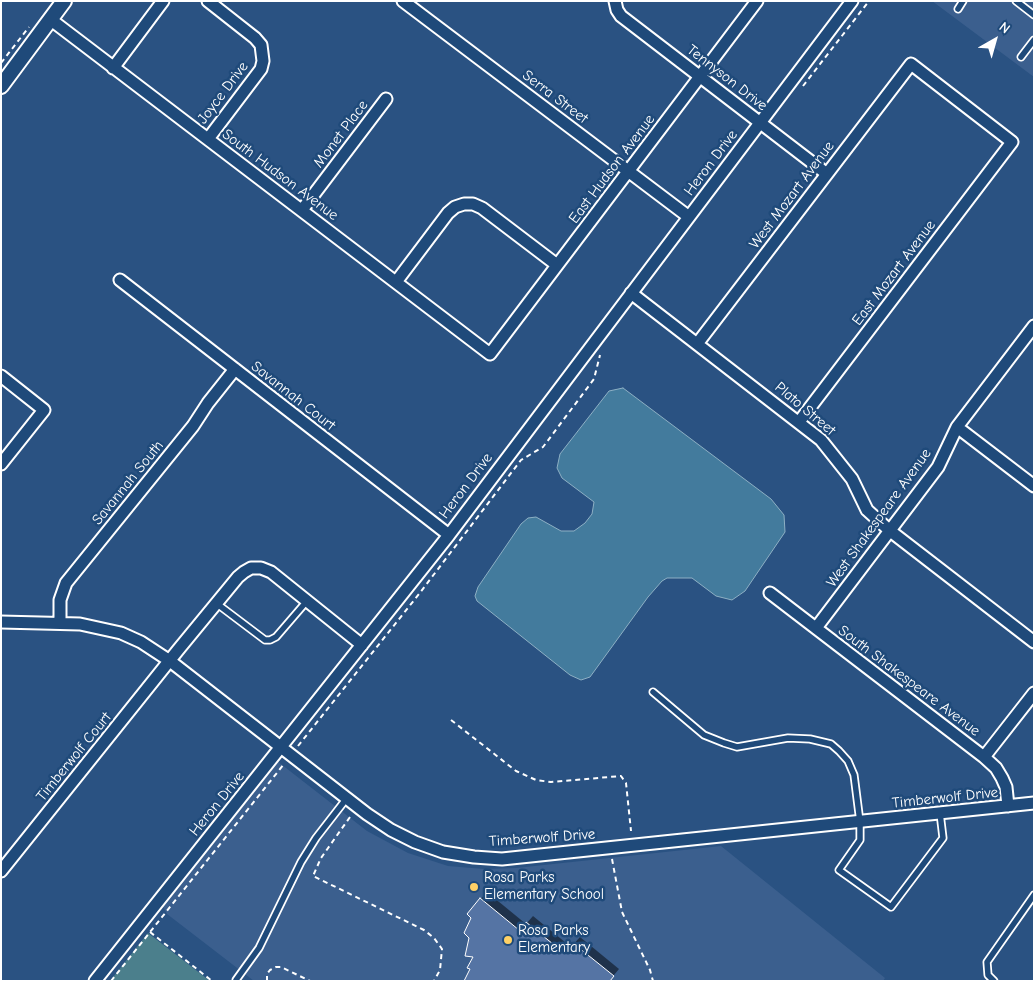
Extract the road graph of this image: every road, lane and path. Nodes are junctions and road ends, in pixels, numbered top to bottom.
1 (64, 1) edge
2 (162, 1) edge
3 (208, 1) edge
4 (403, 1) edge
5 (615, 1) edge
6 (757, 1) edge
7 (852, 1) edge
8 (869, 1) edge
9 (963, 1) edge
10 (1016, 1) edge
11 (958, 9) dead end
12 (1034, 15) edge
13 (50, 19) junction
14 (31, 24) dead end
15 (1034, 40) edge
16 (1021, 57) dead end
17 (1, 63) edge
18 (113, 68) junction
19 (700, 77) junction
20 (1, 86) edge
21 (798, 92) dead end
22 (386, 99) dead end
23 (760, 123) junction
24 (208, 139) junction
25 (1012, 142) joint
26 (628, 171) junction
27 (827, 174) junction
28 (302, 210) junction
29 (689, 218) junction
30 (557, 266) junction
31 (120, 280) dead end
32 (396, 282) junction
33 (631, 293) junction
34 (1034, 326) edge
35 (697, 344) junction
36 (601, 350) dead end
37 (490, 354) joint
38 (235, 369) junction
39 (1, 376) edge
40 (799, 422) junction
41 (956, 427) junction
42 (1, 464) edge
43 (1034, 486) edge
44 (889, 530) junction
45 (449, 535) junction
46 (770, 593) dead end
47 (307, 601) junction
48 (216, 603) junction
49 (1, 622) edge
50 (60, 622) junction
51 (816, 628) junction
52 (1034, 642) edge
53 (362, 645) junction
54 (170, 661) junction
55 (653, 692) dead end
56 (1034, 693) edge
57 (451, 720) dead end
58 (300, 744) dead end
59 (281, 748) junction
60 (984, 757) junction
61 (284, 764) dead end
62 (347, 798) junction
63 (1034, 803) edge
64 (1008, 806) junction
65 (940, 814) junction
66 (350, 817) dead end
67 (860, 822) junction
68 (630, 831) dead end
69 (611, 856) dead end
70 (1, 872) edge
71 (1034, 895) edge
72 (150, 932) junction
73 (236, 980) edge
74 (95, 981) edge
75 (111, 981) edge
76 (212, 981) edge
77 (266, 981) edge
78 (310, 981) edge
79 (434, 981) edge
80 (653, 981) edge
81 (994, 981) edge

1 - 13 street
2 - 18 street
3 - 24 street, Joyce Drive
4 - 26 street, Serra Street
5 - 19 street, Tennyson Drive
6 - 19 street, East Hudson Avenue
7 - 23 street, Heron Drive
8 - 21 path
9 - 11 lane
10 - 12 lane
13 - 18 street, South Hudson Avenue
13 - 20 street
14 - 17 path
15 - 16 lane
18 - 24 street, South Hudson Avenue
19 - 23 street, Tennyson Drive
19 - 26 street, East Hudson Avenue
22 - 28 street, Monet Place
23 - 27 street, Tennyson Drive
23 - 29 street, Heron Drive
24 - 28 street, South Hudson Avenue
25 - 27 street, West Mozart Avenue
25 - 40 street, East Mozart Avenue
26 - 29 street, Serra Street
26 - 30 street, East Hudson Avenue
27 - 35 street, West Mozart Avenue
28 - 32 street, South Hudson Avenue
29 - 33 street, Heron Drive
30 - 32 street
30 - 37 street, East Hudson Avenue
31 - 38 street, Savannah Court
32 - 37 street, South Hudson Avenue
33 - 35 street, Plato Street
33 - 45 street, Heron Drive
34 - 41 street, West Shakespeare Avenue
35 - 40 street, Plato Street
36 - 58 path
38 - 45 street, Savannah Court
38 - 50 street, Savannah South
39 - 42 street
40 - 44 street, Plato Street
41 - 43 street
41 - 44 street, West Shakespeare Avenue
44 - 51 street, West Shakespeare Avenue
44 - 52 street, Plato Street
45 - 53 street, Heron Drive
46 - 51 street, South Shakespeare Avenue
47 - 48 street, Timberwolf Court
47 - 48 lane
47 - 53 street
48 - 54 street, Timberwolf Court
49 - 50 street, Timberwolf Drive
50 - 54 street, Timberwolf Drive
51 - 60 street, South Shakespeare Avenue
53 - 59 street, Heron Drive
54 - 59 street, Timberwolf Drive
54 - 70 street, Timberwolf Court
55 - 67 lane
56 - 60 street
57 - 68 path
59 - 62 street, Timberwolf Drive
59 - 74 street, Heron Drive
60 - 64 street, South Shakespeare Avenue
61 - 72 path
62 - 67 street, Timberwolf Drive
62 - 73 lane
63 - 64 street, Timberwolf Drive
64 - 65 street, Timberwolf Drive
65 - 67 street, Timberwolf Drive
65 - 67 lane
66 - 79 path
69 - 80 path
71 - 81 lane
72 - 75 path
72 - 76 path
77 - 78 path

